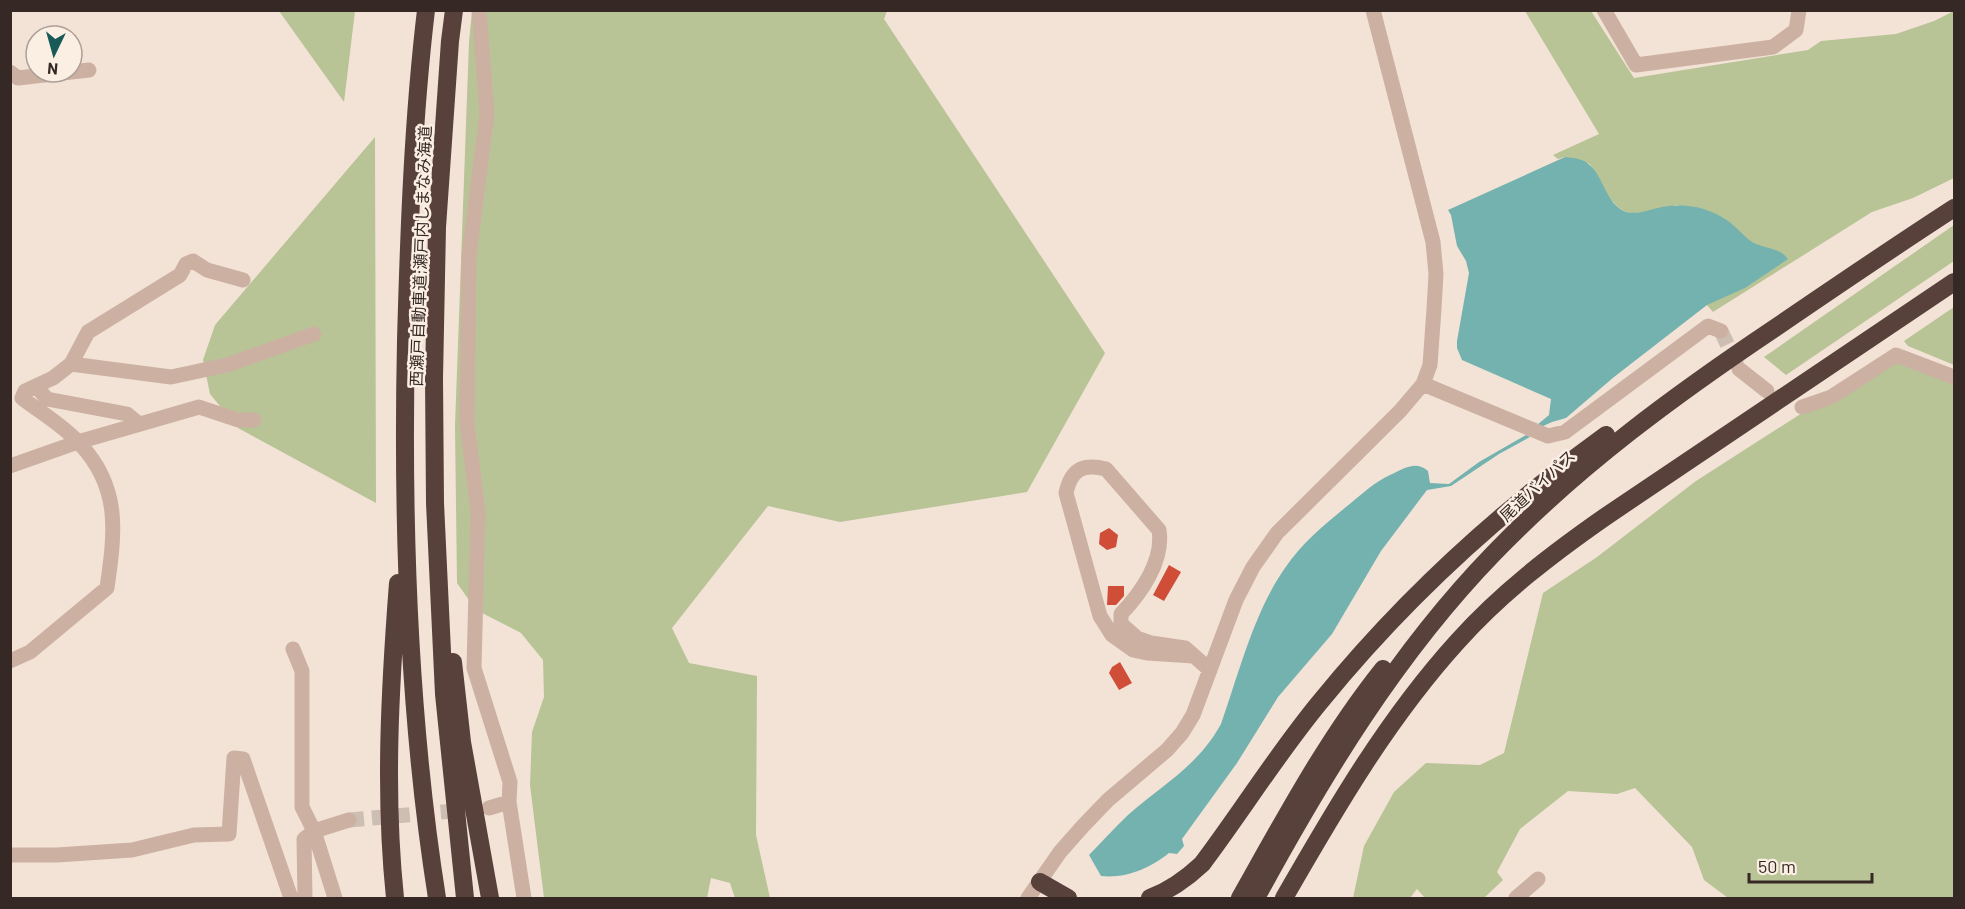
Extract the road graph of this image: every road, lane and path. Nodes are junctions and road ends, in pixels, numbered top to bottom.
1 (426, 10) edge
2 (454, 10) edge
3 (480, 10) edge
4 (1373, 10) edge
5 (1604, 10) edge
6 (1799, 10) edge
7 (89, 70) dead end
8 (10, 72) edge
9 (1954, 208) edge
10 (1871, 262) junction
11 (243, 280) dead end
12 (1954, 282) edge
13 (1720, 332) dead end
14 (314, 334) dead end
15 (71, 364) junction
16 (1739, 369) tunnel mouth
17 (1954, 377) edge
18 (1423, 384) junction
19 (36, 386) junction
20 (1767, 391) dead end
21 (1802, 407) dead end
22 (254, 420) dead end
23 (139, 424) junction
24 (78, 442) junction
25 (10, 466) edge
26 (405, 502) junction
27 (435, 503) junction
28 (1493, 553) junction
29 (1098, 610) junction
30 (1121, 614) junction
31 (293, 649) dead end
32 (1192, 656) junction
33 (10, 661) edge
34 (1210, 670) junction
35 (509, 802) junction
36 (489, 808) dead end
37 (349, 820) tunnel mouth
38 (314, 831) junction
39 (10, 855) edge
40 (1538, 879) dead end
41 (1040, 882) junction
42 (291, 898) edge
43 (305, 898) edge
44 (335, 898) edge
45 (395, 898) edge
46 (437, 898) edge
47 (465, 898) edge
48 (490, 898) edge
49 (524, 898) edge
50 (1028, 898) edge
51 (1068, 898) edge
52 (1150, 898) edge
53 (1240, 898) edge
54 (1256, 898) edge
55 (1285, 898) edge
56 (1516, 898) edge

1 - 26 highway, 西瀬戸自動車道;瀬戸内しまなみ海道
2 - 27 highway, 西瀬戸自動車道;瀬戸内しまなみ海道
3 - 35 street
4 - 18 street
5 - 6 street
7 - 8 street
9 - 10 highway, 尾道バイパス
10 - 28 highway, 尾道バイパス
10 - 52 highway
11 - 15 street
12 - 55 highway
13 - 18 street
14 - 15 street
15 - 19 street
16 - 20 street
17 - 21 street
18 - 34 street
19 - 23 street
19 - 24 street
22 - 23 street
23 - 24 street
24 - 25 street
24 - 33 street
26 - 45 highway
26 - 46 highway
27 - 47 highway
27 - 48 highway
28 - 53 highway
28 - 54 highway, 尾道バイパス
29 - 30 street
29 - 30 street
29 - 32 street
30 - 32 street
31 - 38 street
32 - 34 street
34 - 41 street
35 - 36 street
35 - 49 street
37 - 38 street
38 - 43 street
38 - 44 street
39 - 42 street
40 - 56 street
41 - 50 street
41 - 51 highway

